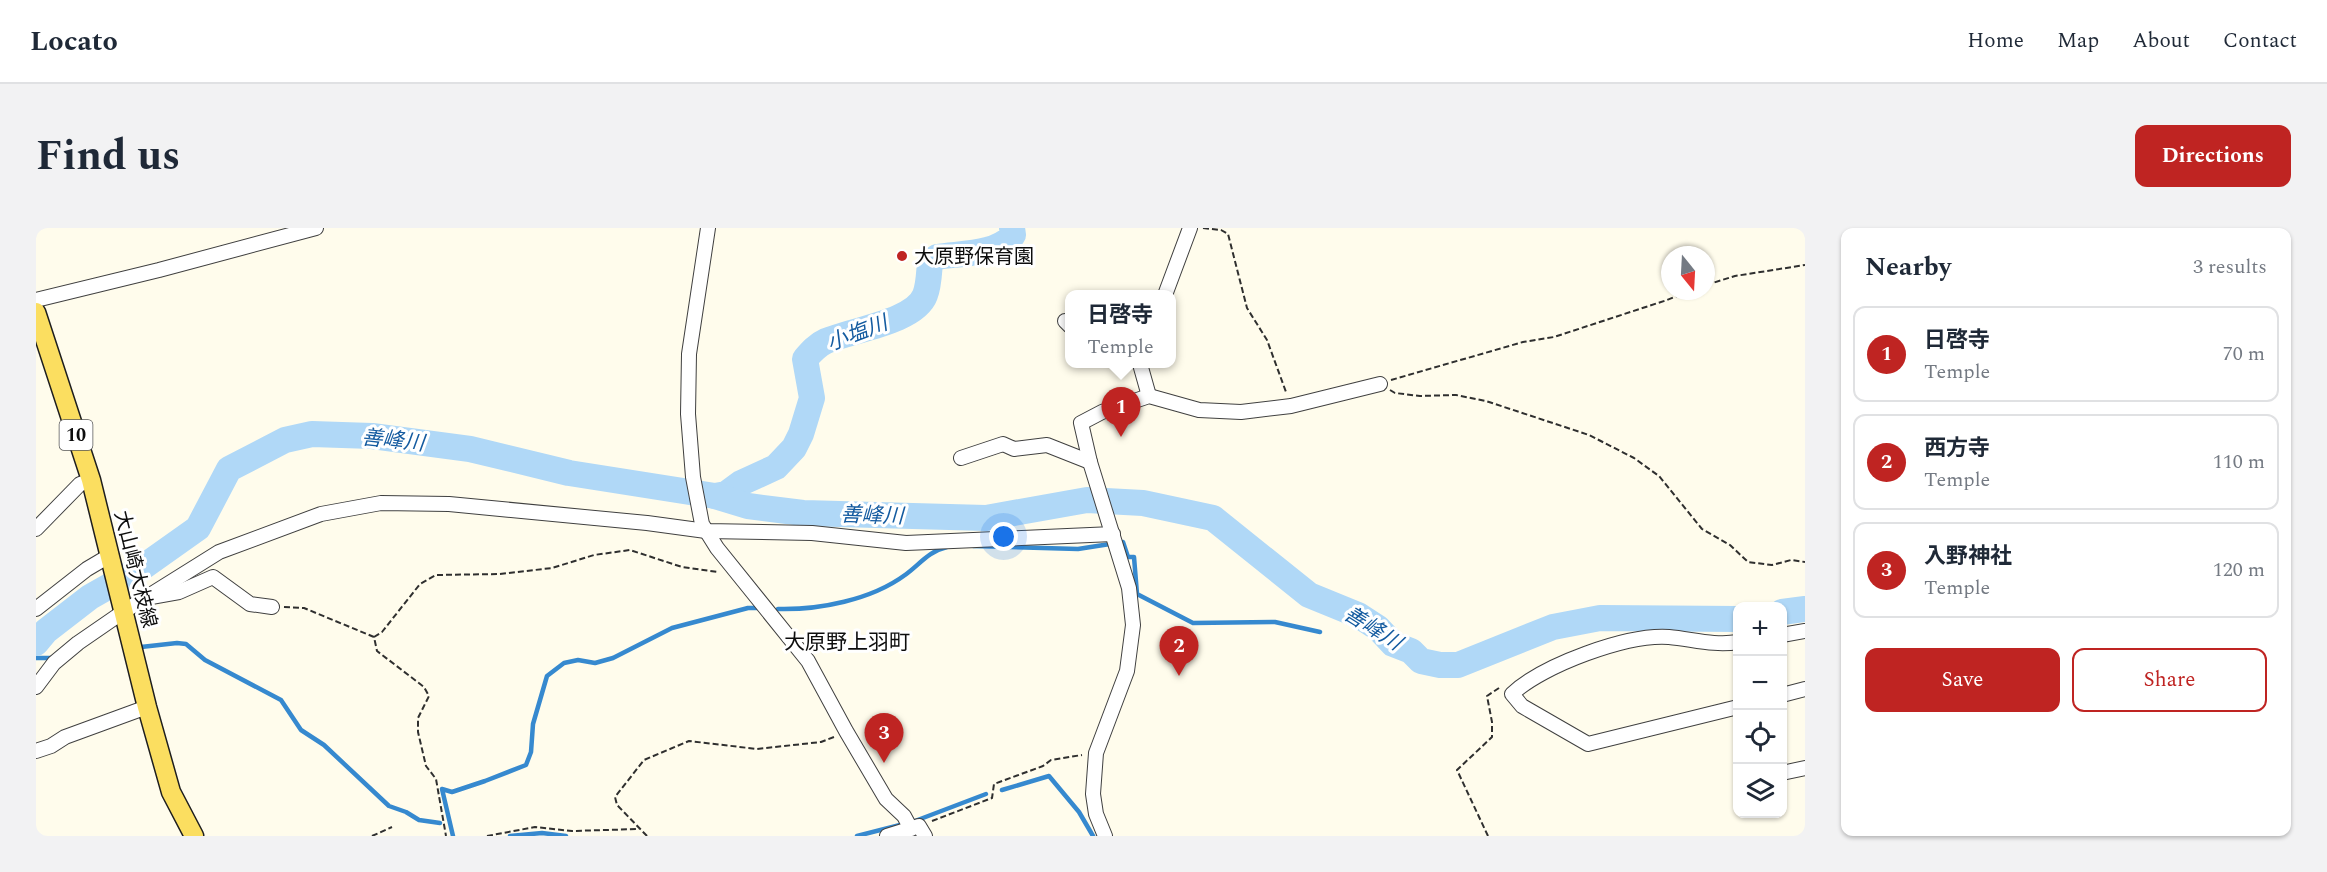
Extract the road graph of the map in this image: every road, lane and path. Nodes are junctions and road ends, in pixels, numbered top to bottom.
1 (316, 228) edge
2 (708, 228) edge
3 (1190, 228) edge
4 (1202, 228) edge
5 (1805, 265) edge
6 (1715, 282) edge
7 (1166, 290) edge
8 (36, 300) edge
9 (1667, 300) edge
10 (36, 312) edge
11 (1141, 368) edge
12 (1380, 384) junction
13 (1149, 396) junction
14 (1291, 406) junction
15 (961, 459) dead end
16 (1090, 462) junction
17 (91, 480) junction
18 (704, 527) junction
19 (36, 529) edge
20 (1112, 530) junction
21 (110, 558) junction
22 (1805, 562) edge
23 (739, 574) junction
24 (143, 599) junction
25 (272, 607) joint
26 (122, 608) junction
27 (36, 609) edge
28 (1805, 631) edge
29 (1787, 634) edge
30 (374, 637) junction
31 (1733, 643) edge
32 (36, 687) edge
33 (1805, 688) edge
34 (1787, 693) edge
35 (1512, 694) junction
36 (147, 707) junction
37 (1733, 708) edge
38 (846, 731) junction
39 (36, 752) edge
40 (1096, 753) junction
41 (1805, 768) edge
42 (1787, 772) edge
43 (392, 827) dead end
44 (639, 829) junction
45 (918, 830) edge
46 (194, 836) edge
47 (372, 836) edge
48 (446, 836) edge
49 (487, 836) edge
50 (647, 836) edge
51 (887, 836) edge
52 (1104, 836) edge
53 (1488, 836) edge

1 - 8 street
2 - 18 street
3 - 7 street
4 - 14 path
5 - 6 path
9 - 12 path
10 - 17 main road, 大山崎大枝線 / 10
11 - 13 street
12 - 14 street
12 - 22 path
13 - 14 street
13 - 16 street
15 - 16 street
16 - 20 street
17 - 19 street
17 - 21 main road, 大山崎大枝線 / 10
18 - 20 street
18 - 23 street
18 - 24 street
20 - 40 street
21 - 26 main road, 大山崎大枝線 / 10
21 - 27 street
23 - 30 path
23 - 38 street
24 - 25 street
24 - 26 street
25 - 30 path
26 - 32 street
26 - 36 main road, 大山崎大枝線 / 10
28 - 29 street
30 - 48 path
31 - 35 street
33 - 34 street
35 - 37 street
35 - 53 path
36 - 39 street
36 - 46 main road, 大山崎大枝線 / 10
38 - 44 path
38 - 45 street
40 - 45 path
40 - 52 street
41 - 42 street
43 - 47 path
44 - 49 path
44 - 50 path
45 - 51 street

